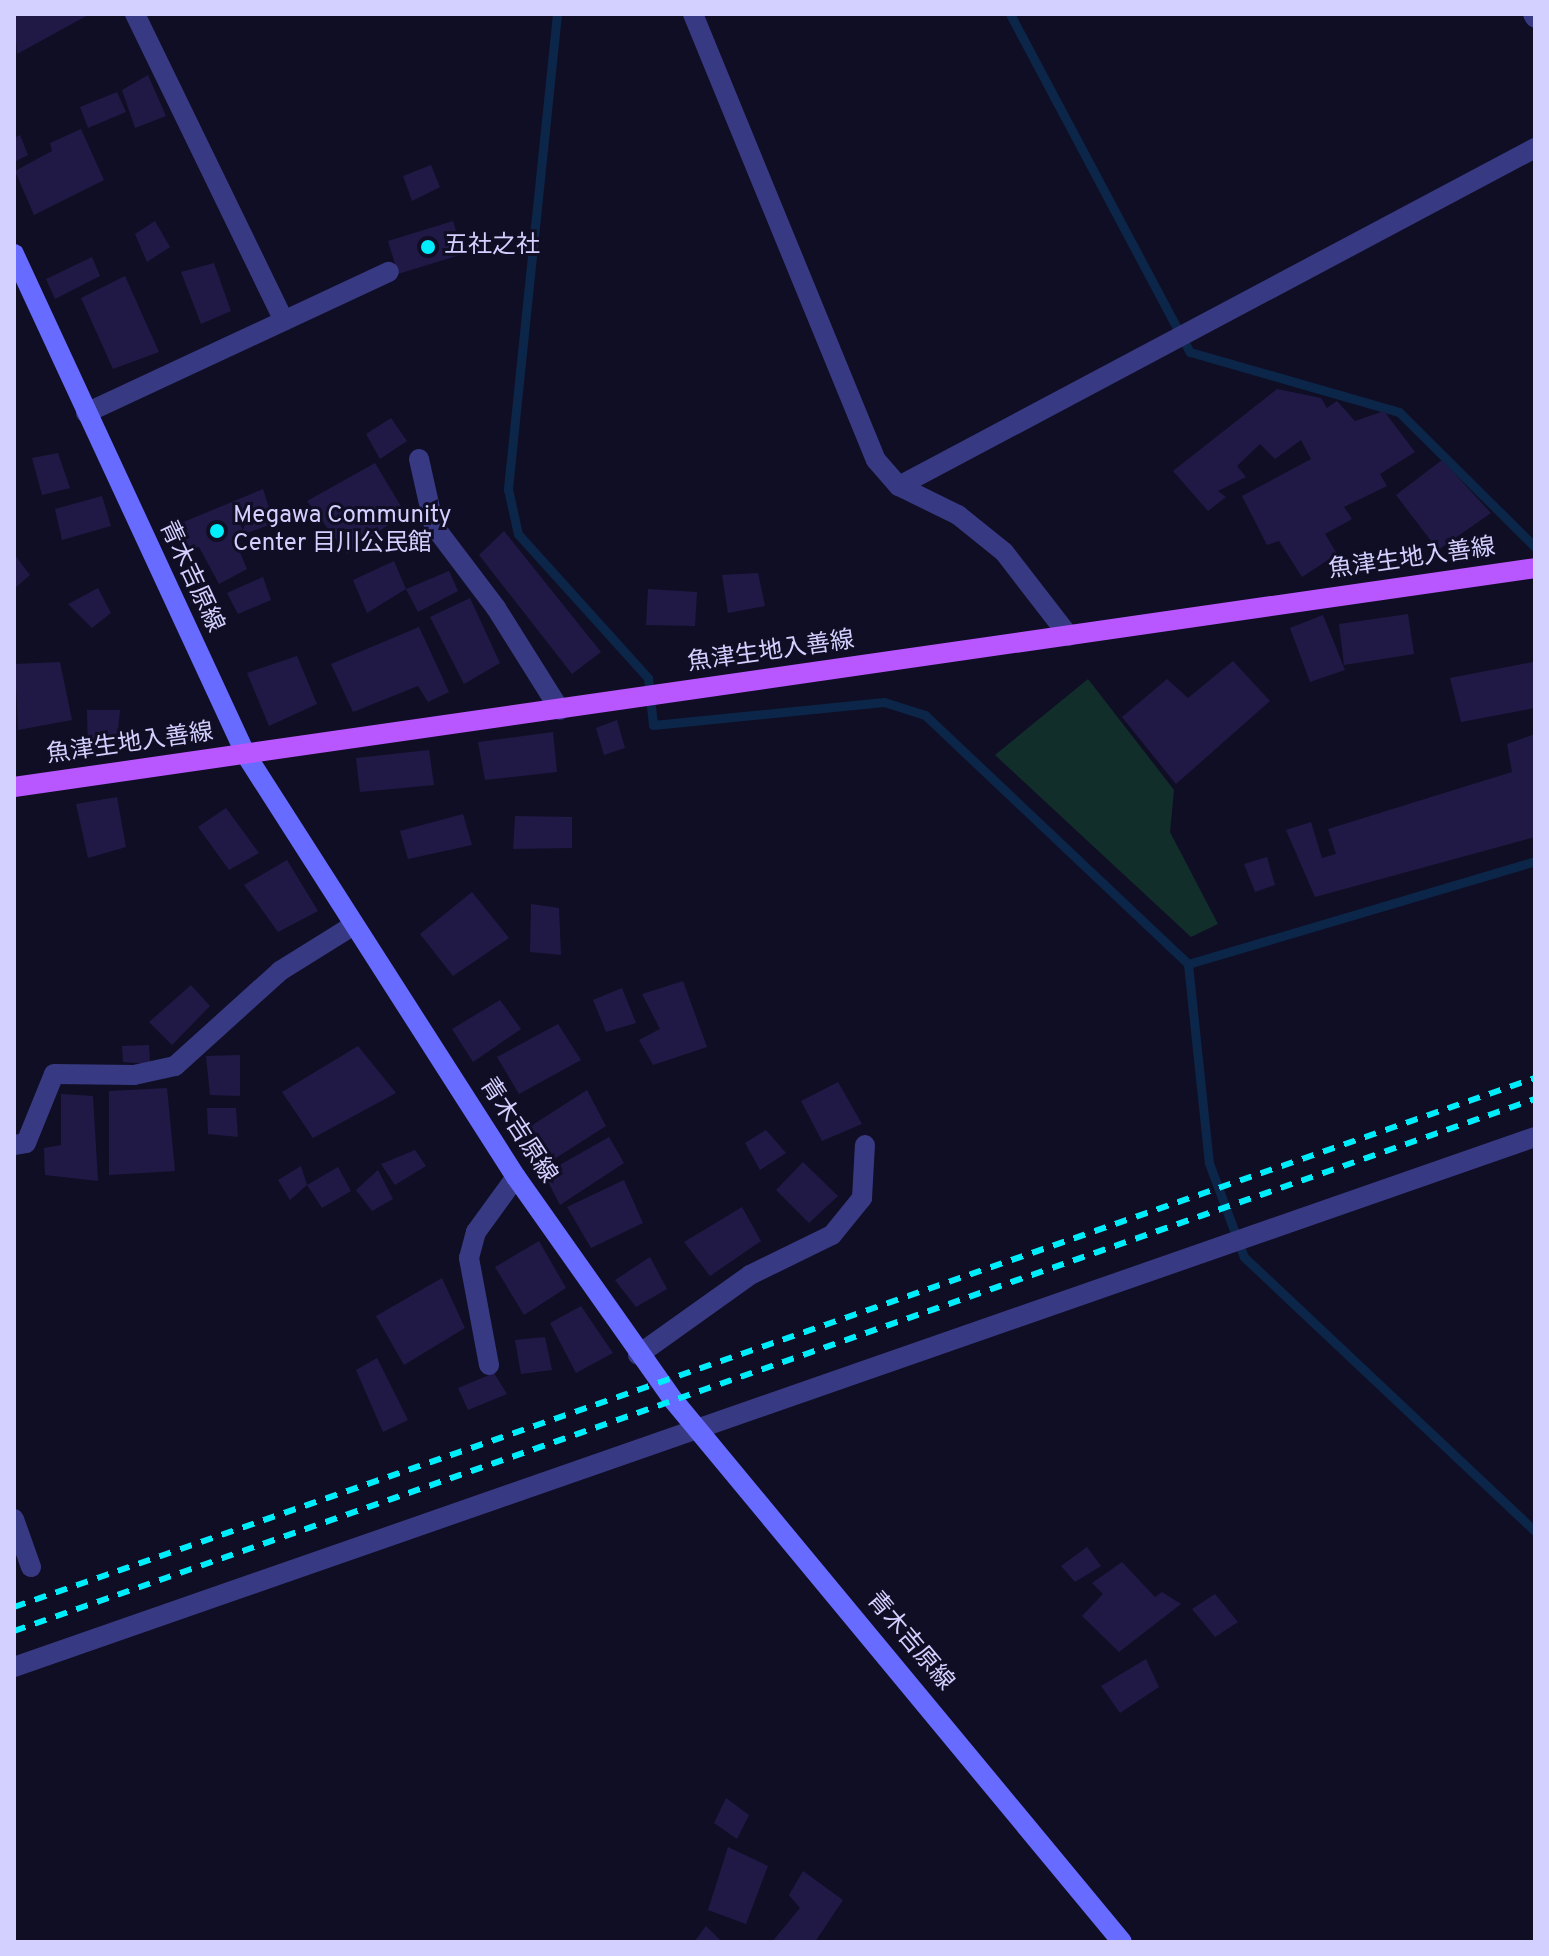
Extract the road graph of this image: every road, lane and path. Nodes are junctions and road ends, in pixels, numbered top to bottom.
1 (135, 14) edge
2 (693, 14) edge
3 (1535, 148) edge
4 (14, 254) edge
5 (389, 272) dead end
6 (284, 321) junction
7 (86, 413) junction
8 (419, 459) dead end
9 (899, 486) junction
10 (1535, 568) edge
11 (1069, 636) junction
12 (560, 710) junction
13 (246, 755) junction
14 (14, 787) edge
15 (354, 925) junction
16 (1535, 1137) edge
17 (14, 1145) edge
18 (865, 1145) dead end
19 (516, 1177) junction
20 (638, 1355) junction
21 (489, 1365) dead end
22 (698, 1429) junction
23 (14, 1519) edge
24 (31, 1567) dead end
25 (14, 1667) edge
26 (1122, 1942) edge

1 - 6 street
2 - 9 street
3 - 9 street
4 - 7 main road, 青木吉原線
5 - 6 street
6 - 7 street
7 - 13 main road, 青木吉原線
8 - 12 street
9 - 11 street
10 - 11 main road, 魚津生地入善線
11 - 12 main road, 魚津生地入善線
12 - 13 main road, 魚津生地入善線
13 - 14 main road, 魚津生地入善線
13 - 15 main road, 青木吉原線
15 - 17 street
15 - 19 main road, 青木吉原線
16 - 22 street
18 - 20 street
19 - 20 main road, 青木吉原線
19 - 21 street
20 - 22 main road, 青木吉原線
22 - 25 street
22 - 26 main road, 青木吉原線
23 - 24 street

